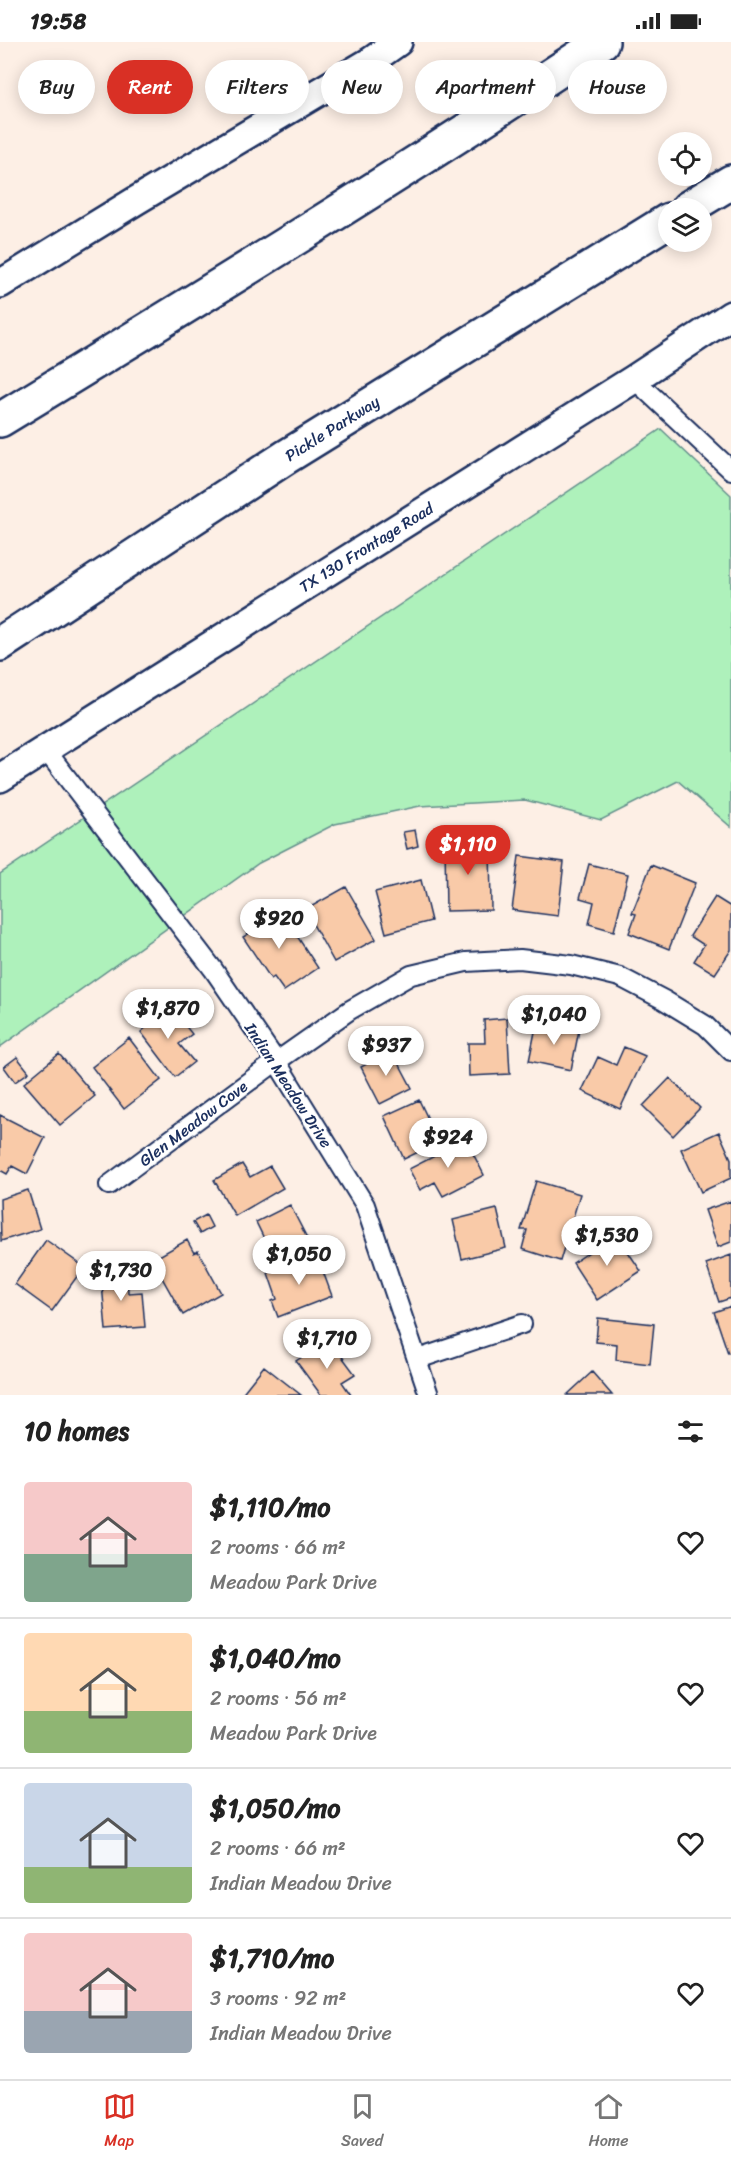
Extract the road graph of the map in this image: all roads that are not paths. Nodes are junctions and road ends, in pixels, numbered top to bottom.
1 (398, 42) edge
2 (602, 42) edge
3 (731, 182) edge
4 (705, 198) edge
5 (658, 227) edge
6 (0, 284) edge
7 (731, 315) edge
8 (634, 379) junction
9 (0, 420) edge
10 (731, 470) edge
11 (0, 644) edge
12 (45, 749) junction
13 (0, 778) edge
14 (731, 1051) edge
15 (276, 1061) junction
16 (109, 1185) dead end
17 (522, 1324) dead end
18 (418, 1359) junction
19 (429, 1395) edge

1 - 6 street
2 - 9 highway
3 - 4 highway
5 - 11 highway, Pickle Parkway
7 - 8 street, TX 130 Frontage Road
8 - 10 street
8 - 12 street, TX 130 Frontage Road
12 - 13 street, TX 130 Frontage Road
12 - 15 street, Indian Meadow Drive
14 - 15 street, Glen Meadow Cove
15 - 16 street, Glen Meadow Cove
15 - 18 street, Indian Meadow Drive
17 - 18 street
18 - 19 street, Indian Meadow Drive

